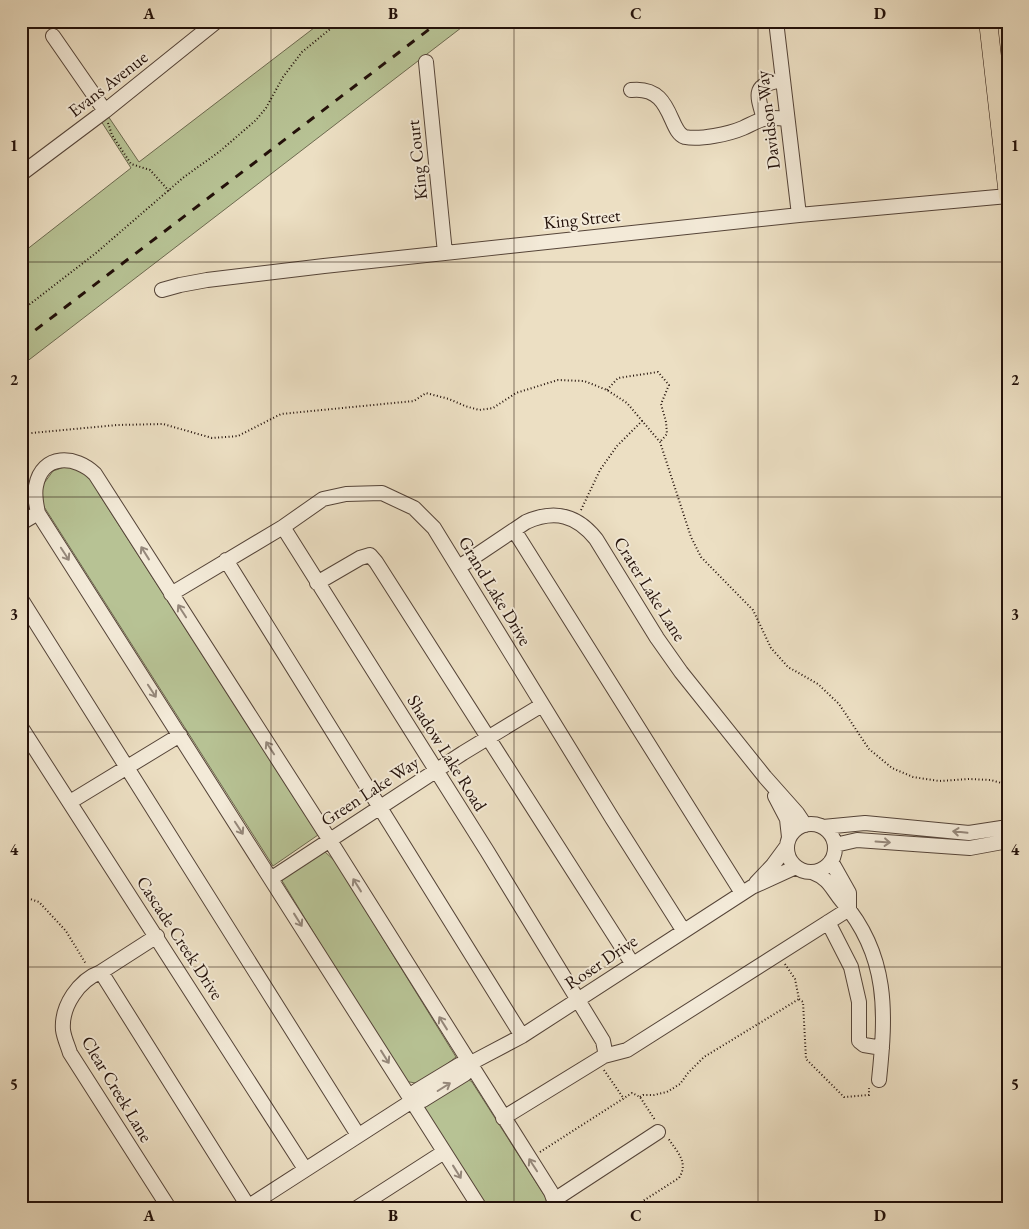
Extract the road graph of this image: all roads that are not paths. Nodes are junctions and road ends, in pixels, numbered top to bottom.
1 (776, 21) edge
2 (988, 21) edge
3 (216, 22) edge
4 (53, 36) dead end
5 (426, 62) dead end
6 (782, 80) junction
7 (631, 90) dead end
8 (105, 111) junction
9 (764, 119) junction
10 (787, 119) junction
11 (21, 174) edge
12 (1008, 196) edge
13 (798, 215) junction
14 (446, 253) junction
15 (162, 290) dead end
16 (38, 512) junction
17 (21, 523) edge
18 (283, 528) junction
19 (514, 530) junction
20 (226, 560) junction
21 (459, 567) junction
22 (317, 583) junction
23 (171, 594) junction
24 (21, 599) edge
25 (542, 705) junction
26 (21, 727) edge
27 (180, 735) junction
28 (489, 738) junction
29 (127, 767) junction
30 (436, 771) junction
31 (772, 785) junction
32 (70, 802) junction
33 (380, 807) junction
34 (804, 825) junction
35 (823, 827) junction
36 (1008, 827) edge
37 (329, 839) junction
38 (788, 841) junction
39 (1008, 841) edge
40 (835, 845) junction
41 (831, 861) junction
42 (796, 867) junction
43 (812, 872) junction
44 (272, 878) junction
45 (747, 890) junction
46 (849, 909) junction
47 (828, 922) junction
48 (683, 930) junction
49 (157, 936) junction
50 (632, 964) junction
51 (97, 974) junction
52 (577, 1000) junction
53 (522, 1036) junction
54 (882, 1048) junction
55 (600, 1058) junction
56 (469, 1064) junction
57 (874, 1082) road end
58 (412, 1101) junction
59 (503, 1118) junction
60 (658, 1132) dead end
61 (358, 1136) junction
62 (444, 1152) junction
63 (305, 1170) junction
64 (554, 1204) edge
65 (247, 1207) edge
66 (169, 1208) edge
67 (357, 1208) edge
68 (480, 1208) edge

1 - 6 street, Davidson Way
2 - 12 main road
3 - 8 street, Evans Avenue
4 - 8 street
5 - 14 street, King Court
6 - 9 street
6 - 10 street, Davidson Way
7 - 9 street
8 - 11 street, Evans Avenue
9 - 10 street
10 - 13 street, Davidson Way
12 - 13 street, King Street
13 - 14 street, King Street
14 - 15 street, King Street
16 - 17 street
23 -> 16 street
16 -> 27 street
18 - 20 street, Grand Lake Drive
18 - 21 street, Grand Lake Drive
18 - 22 street, Shadow Lake Road
19 - 21 street, Crater Lake Lane
19 - 31 street, Crater Lake Lane
19 - 45 street
20 - 23 street, Grand Lake Drive
20 - 33 street
21 - 25 street, Grand Lake Drive
22 - 28 street
22 - 30 street, Shadow Lake Road
37 -> 23 street
24 - 29 street
25 - 28 street, Green Lake Way
25 - 48 street, Grand Lake Drive
26 - 32 street, Cascade Creek Drive
27 - 29 street
27 -> 44 street
28 - 30 street, Green Lake Way
28 - 50 street
29 - 32 street
29 - 61 street
30 - 33 street, Green Lake Way
30 - 52 street, Shadow Lake Road
31 - 34 street, Crater Lake Lane
31 - 38 street, Crater Lake Lane
32 - 49 street, Cascade Creek Drive
33 - 37 street, Green Lake Way
33 - 53 street
34 - 35 street
34 - 38 street
36 -> 35 street
35 - 40 street
37 - 44 street, Green Lake Way
56 -> 37 street
38 - 42 street
38 - 45 street, Roser Drive
40 -> 39 street
40 - 41 street
41 - 43 street
41 - 46 street
42 - 43 street
42 - 45 street, Roser Drive
43 - 46 street
44 -> 58 street
45 - 48 street, Roser Drive
46 - 47 street
46 - 54 street
47 - 54 street
47 - 55 street
48 - 50 street, Roser Drive
49 - 51 street, Clear Creek Lane
49 - 63 street, Cascade Creek Drive
50 - 52 street, Roser Drive
51 - 65 street
51 - 66 street, Clear Creek Lane
52 - 53 street, Roser Drive
52 - 55 street, Shadow Lake Road
53 - 56 street, Roser Drive
54 - 57 street
55 - 59 street
56 - 58 street, Roser Drive
56 - 59 street
58 - 61 street, Roser Drive
58 - 62 street
64 -> 59 street
60 - 64 street
61 - 63 street, Roser Drive
62 - 67 street
62 -> 68 street
63 - 65 street, Roser Drive

